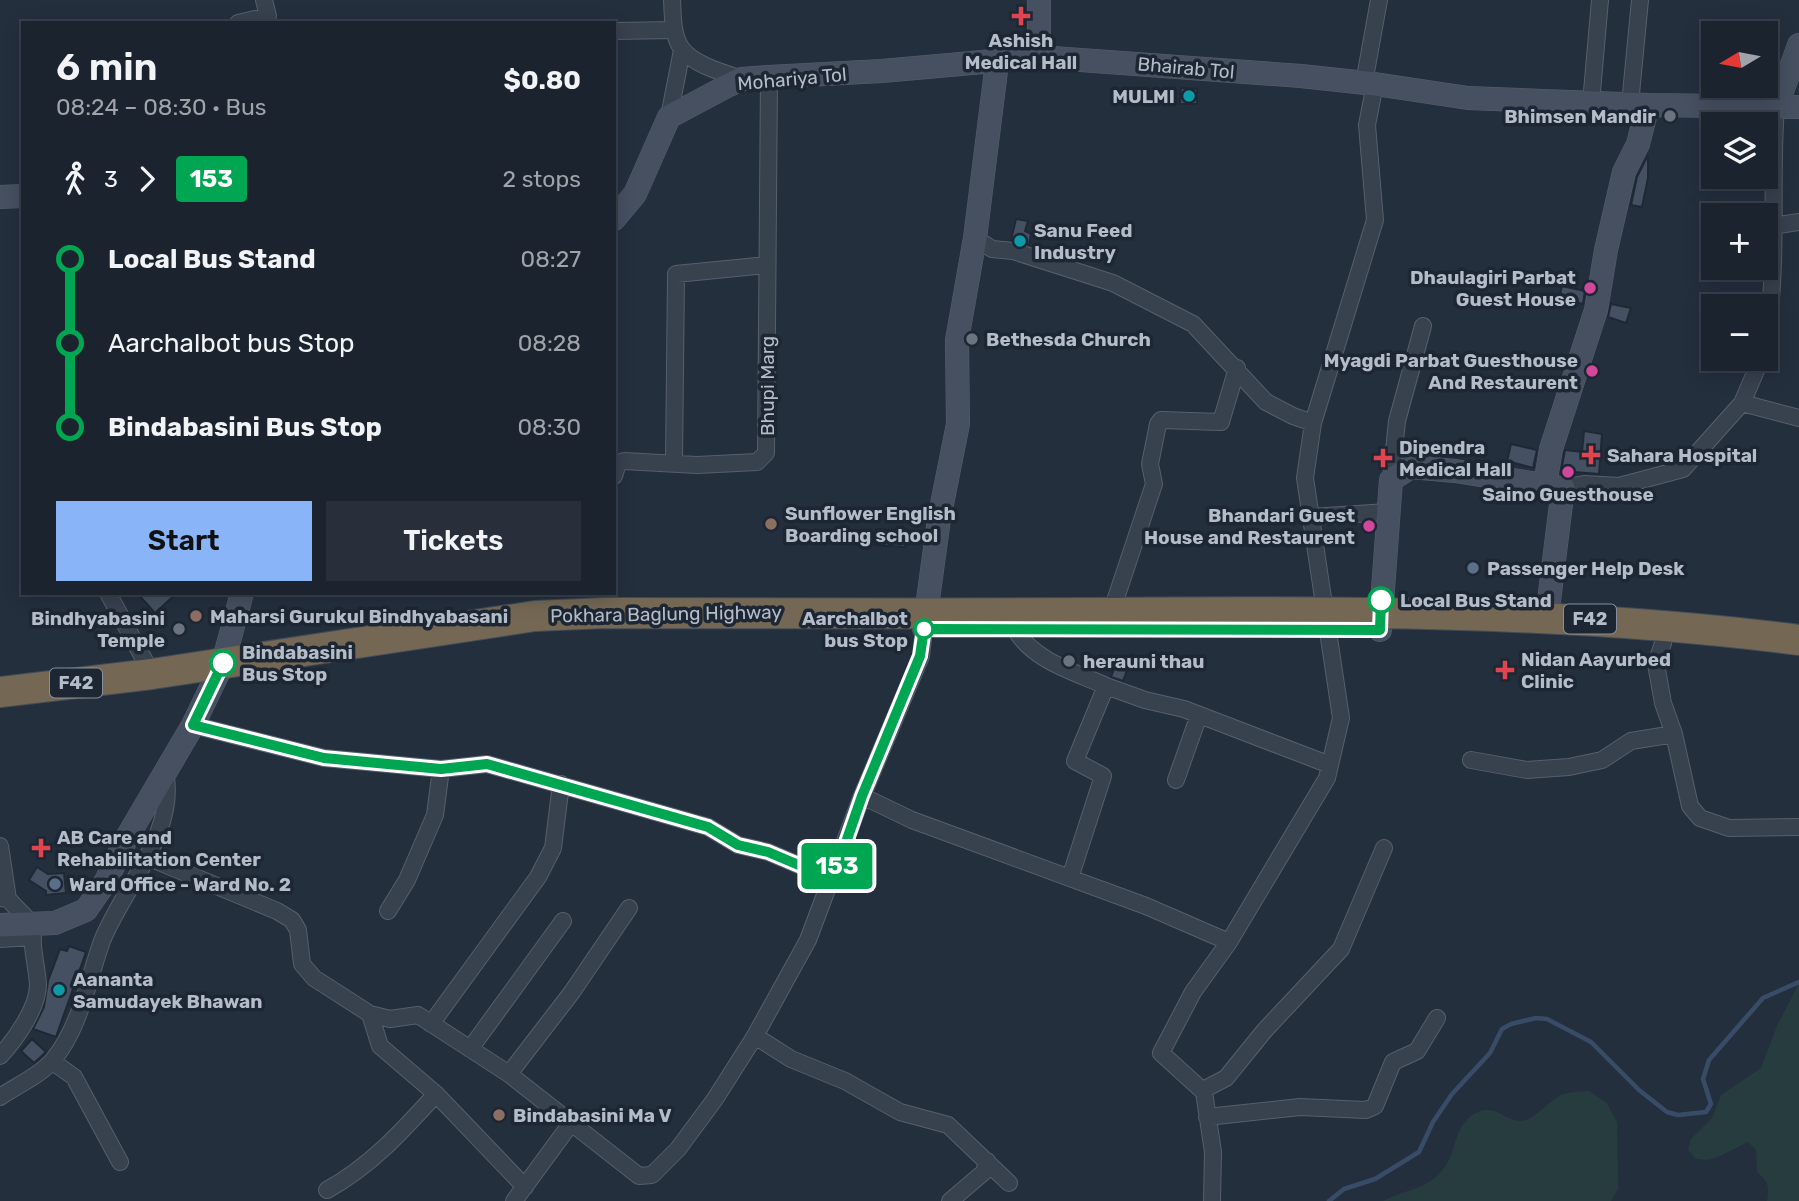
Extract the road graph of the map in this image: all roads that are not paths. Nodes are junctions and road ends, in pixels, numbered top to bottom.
1 (673, 0) edge
2 (1039, 0) edge
3 (1379, 0) edge
4 (1600, 0) edge
5 (1640, 0) edge
6 (267, 13) edge
7 (244, 21) edge
8 (674, 30) junction
9 (616, 31) edge
10 (1799, 45) edge
11 (682, 50) junction
12 (1039, 57) junction
13 (997, 62) junction
14 (769, 77) junction
15 (742, 79) junction
16 (1369, 83) junction
17 (1591, 103) junction
18 (1639, 105) junction
19 (1799, 107) edge
20 (1776, 108) junction
21 (669, 117) junction
22 (21, 196) edge
23 (0, 197) edge
24 (1773, 203) edge
25 (616, 217) edge
26 (1799, 222) edge
27 (1778, 225) edge
28 (975, 238) junction
29 (768, 265) junction
30 (1423, 326) dead end
31 (1237, 368) junction
32 (1756, 371) edge
33 (1742, 403) junction
34 (1799, 418) edge
35 (1312, 423) junction
36 (674, 462) junction
37 (616, 470) edge
38 (1391, 480) junction
39 (1554, 487) junction
40 (1388, 512) junction
41 (1311, 517) junction
42 (109, 595) edge
43 (241, 595) edge
44 (605, 603) edge
45 (1111, 613) junction
46 (1547, 617) junction
47 (925, 620) junction
48 (1326, 621) junction
49 (1380, 621) junction
50 (1015, 629) junction
51 (1799, 640) edge
52 (1663, 643) junction
53 (1799, 658) edge
54 (219, 672) junction
55 (152, 674) junction
56 (1106, 686) junction
57 (0, 692) edge
58 (0, 704) edge
59 (1199, 715) junction
60 (193, 725) junction
61 (1674, 734) junction
62 (1471, 760) dead end
63 (1329, 765) junction
64 (441, 769) junction
65 (164, 773) junction
66 (1176, 780) dead end
67 (561, 784) junction
68 (862, 796) junction
69 (1799, 827) edge
70 (0, 846) edge
71 (1384, 848) dead end
72 (147, 857) junction
73 (836, 871) junction
74 (1070, 878) junction
75 (4, 899) edge
76 (629, 908) dead end
77 (388, 911) dead end
78 (563, 921) dead end
79 (0, 925) edge
80 (33, 932) junction
81 (0, 939) edge
82 (1228, 942) junction
83 (370, 1014) junction
84 (1437, 1018) dead end
85 (431, 1024) junction
86 (755, 1036) junction
87 (470, 1049) junction
88 (0, 1056) edge
89 (52, 1062) junction
90 (509, 1074) junction
91 (1203, 1090) junction
92 (436, 1094) junction
93 (0, 1097) edge
94 (1207, 1117) junction
95 (572, 1122) junction
96 (987, 1161) junction
97 (120, 1162) dead end
98 (1009, 1184) dead end
99 (525, 1188) junction
100 (327, 1190) dead end
101 (514, 1201) edge
102 (950, 1201) edge
103 (1212, 1201) edge

1 - 8 street
2 - 12 street
3 - 16 street
4 - 17 street
5 - 18 street
6 - 7 street
8 - 9 street
8 - 11 street
10 - 20 street
11 - 15 street
11 - 21 street
12 - 13 street, Bhairab Tol
12 - 16 street, Bhairab Tol
13 - 14 street, Mohariya Tol
13 - 28 street
14 - 15 street, Mohariya Tol
14 - 29 street, Bhupi Marg
15 - 21 street, Mohariya Tol
16 - 17 street, Bhairab Tol
16 - 35 street
17 - 18 street, Bhairab Tol
18 - 20 street, Bhairab Tol
18 - 39 street
19 - 20 street, Bhairab Tol
20 - 24 street
21 - 25 street
22 - 23 street
26 - 27 street
28 - 31 street
28 - 47 street
29 - 36 street
29 - 36 street, Bhupi Marg
30 - 38 street
31 - 35 street
31 - 45 street
32 - 33 street
33 - 34 street
33 - 39 street
35 - 41 street
36 - 37 street, Bhupi Marg
38 - 39 street
38 - 40 street
39 - 46 street
40 - 41 street
40 - 49 street
41 - 48 street
42 - 55 street
43 - 54 street
44 - 47 highway, Pokhara Baglung Highway / F42
44 - 54 highway, Pokhara Baglung Highway / F42
45 - 47 highway, Pokhara Baglung Highway / F42
45 - 48 highway, Pokhara Baglung Highway / F42
46 - 49 highway, Pokhara Baglung Highway / F42
46 - 51 highway, Pokhara Baglung Highway / F42
47 - 50 highway, Pokhara Baglung Highway / F42
47 - 54 highway, Pokhara Baglung Highway / F42
47 - 68 street
48 - 49 highway, Pokhara Baglung Highway / F42
48 - 50 highway, Pokhara Baglung Highway / F42
48 - 63 street
49 - 52 highway, Pokhara Baglung Highway / F42
50 - 56 street
52 - 53 highway, Pokhara Baglung Highway / F42
52 - 61 street
54 - 55 highway, Pokhara Baglung Highway / F42
54 - 58 highway, Pokhara Baglung Highway / F42
54 - 60 street
55 - 57 highway, Pokhara Baglung Highway / F42
56 - 59 street
56 - 74 street
59 - 63 street
59 - 66 street
60 - 64 street
60 - 65 street
61 - 62 street
61 - 69 street
63 - 82 street
64 - 67 street
64 - 77 street
65 - 72 street
65 - 80 street
67 - 73 street
67 - 85 street
68 - 73 street
68 - 74 street
70 - 75 street
71 - 91 street
72 - 83 street
72 - 89 street
73 - 86 street
74 - 82 street
75 - 80 street
76 - 90 street
78 - 87 street
79 - 80 street
80 - 81 street
80 - 88 street
82 - 91 street
83 - 85 street
83 - 92 street
84 - 94 street
85 - 87 street
86 - 95 street
86 - 96 street
87 - 90 street
89 - 93 street
89 - 97 street
90 - 95 street
91 - 94 street
92 - 99 street
92 - 100 street
94 - 103 street
95 - 99 street
96 - 98 street
96 - 102 street
99 - 101 street

